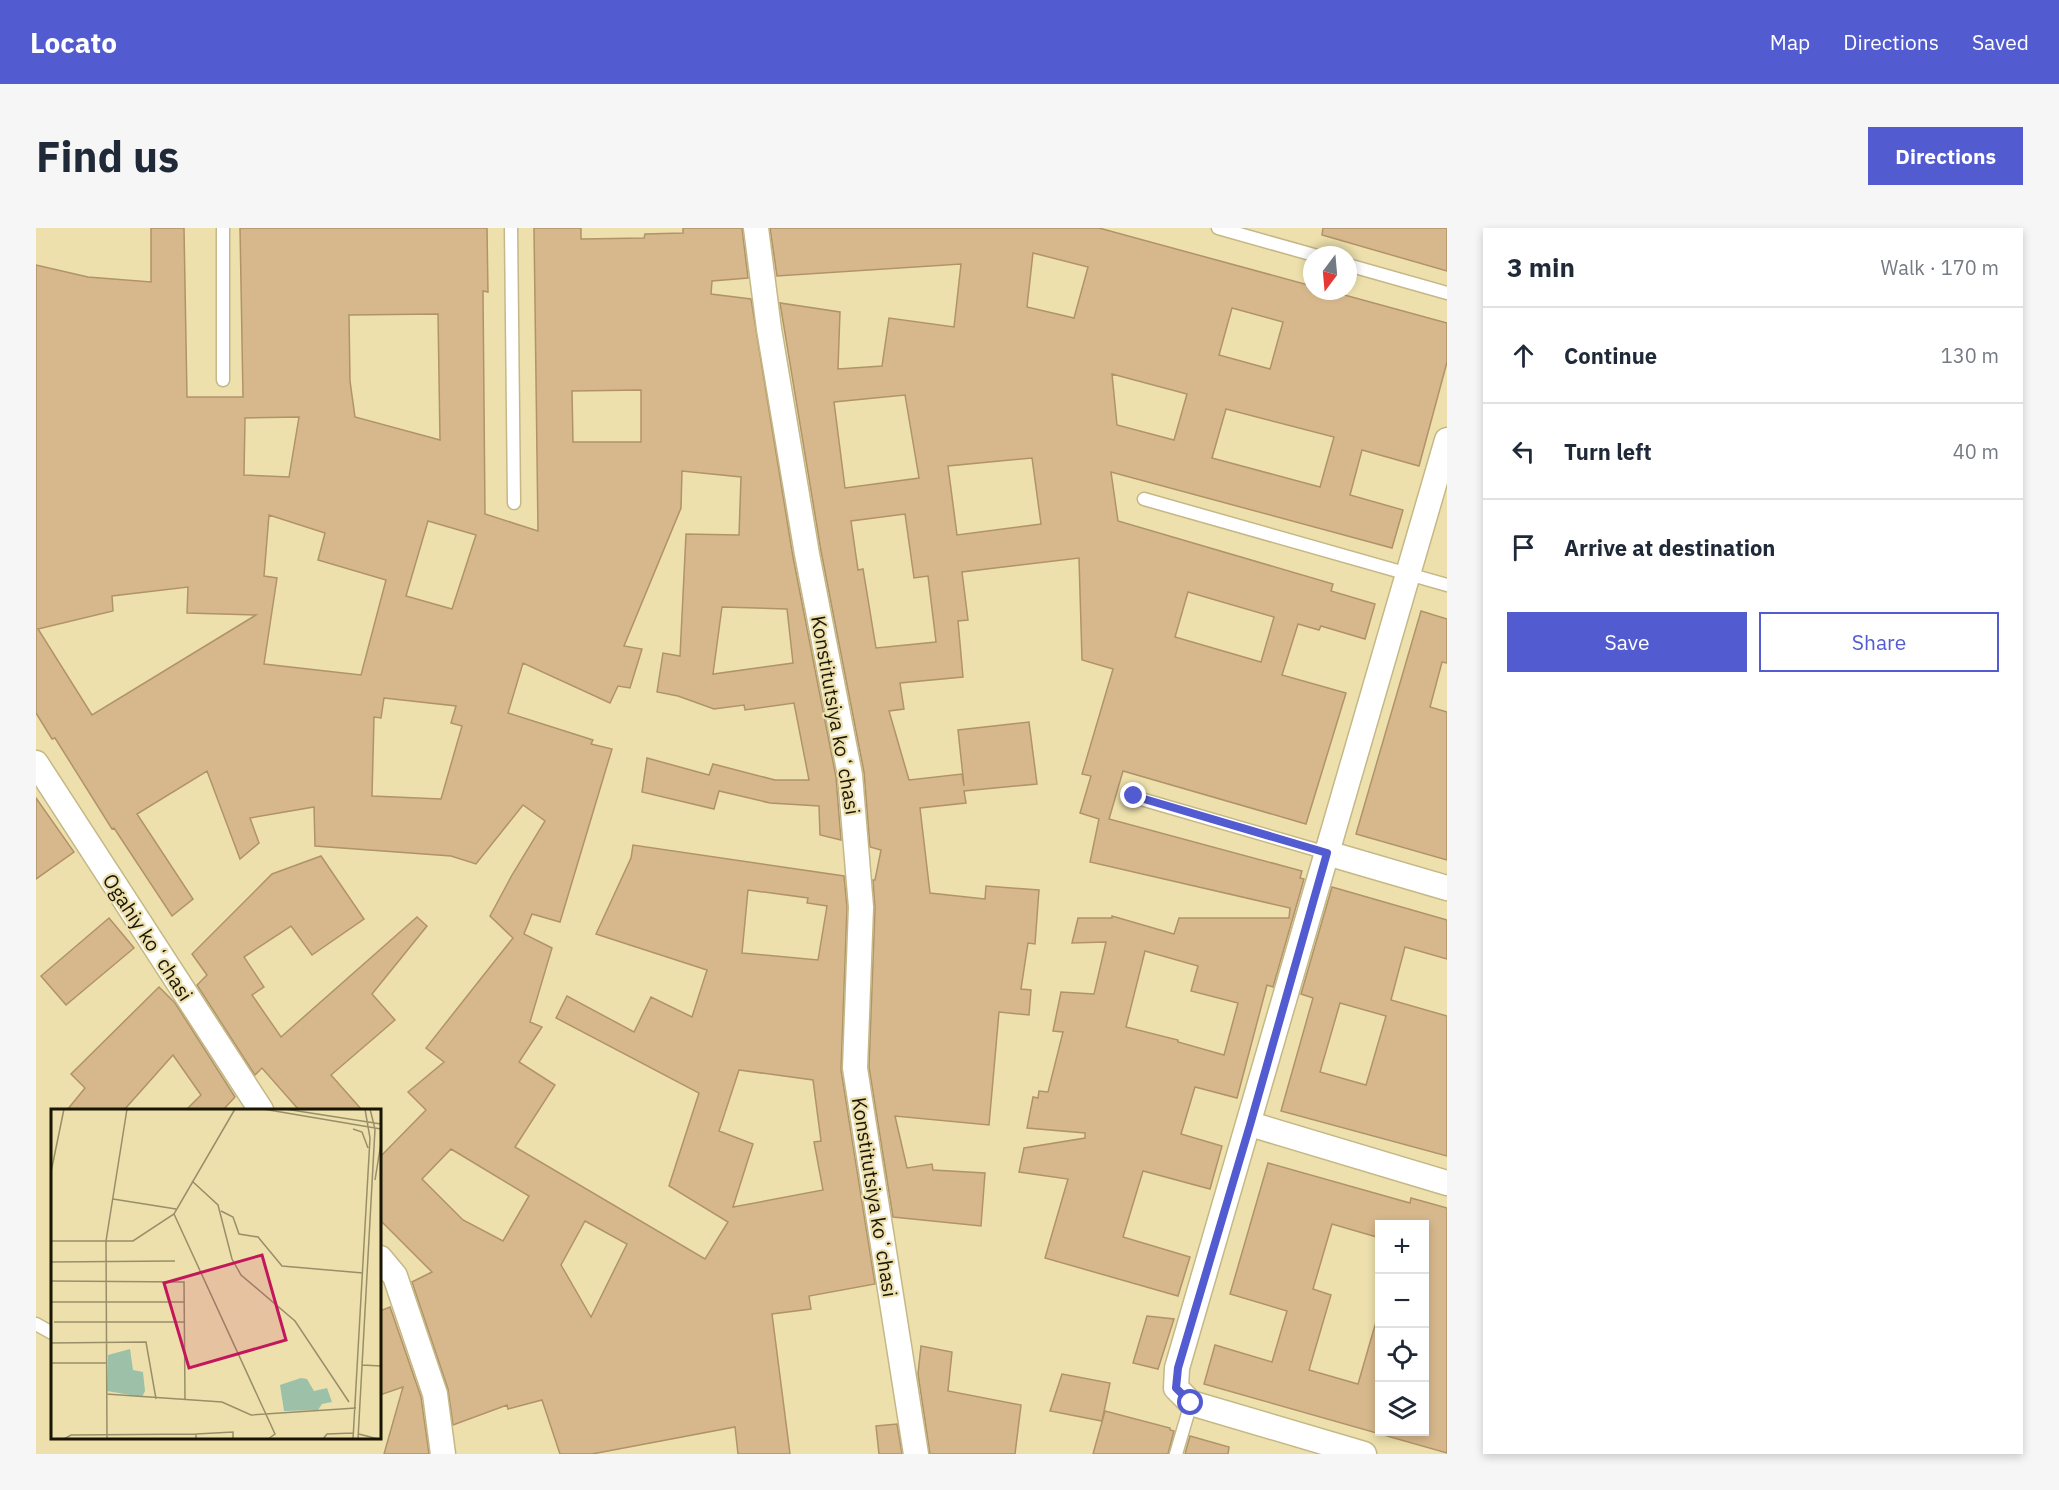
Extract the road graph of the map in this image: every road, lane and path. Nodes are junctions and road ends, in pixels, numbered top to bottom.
1 (223, 228) edge
2 (511, 228) edge
3 (756, 228) edge
4 (1218, 228) edge
5 (1303, 252) edge
6 (1357, 267) edge
7 (1447, 292) edge
8 (223, 380) dead end
9 (1447, 440) edge
10 (1144, 499) dead end
11 (514, 503) dead end
12 (1408, 573) junction
13 (1447, 585) edge
14 (36, 763) edge
15 (1134, 796) dead end
16 (1327, 853) junction
17 (1447, 888) edge
18 (260, 1109) edge
19 (1250, 1125) junction
20 (1447, 1183) edge
21 (381, 1259) edge
22 (36, 1324) edge
23 (51, 1332) edge
24 (1183, 1395) junction
25 (443, 1454) edge
26 (916, 1454) edge
27 (1176, 1454) edge
28 (1364, 1454) edge

1 - 8 lane
2 - 11 lane
3 - 26 street, Konstitutsiya koʻchasi
4 - 5 lane
6 - 7 lane
9 - 12 street
10 - 12 lane
12 - 13 lane
12 - 16 street
14 - 18 street, Ogahiy koʻchasi
15 - 16 lane
16 - 17 street
16 - 19 street
19 - 20 street
19 - 24 street
21 - 25 street
22 - 23 lane
24 - 27 lane
24 - 28 street

